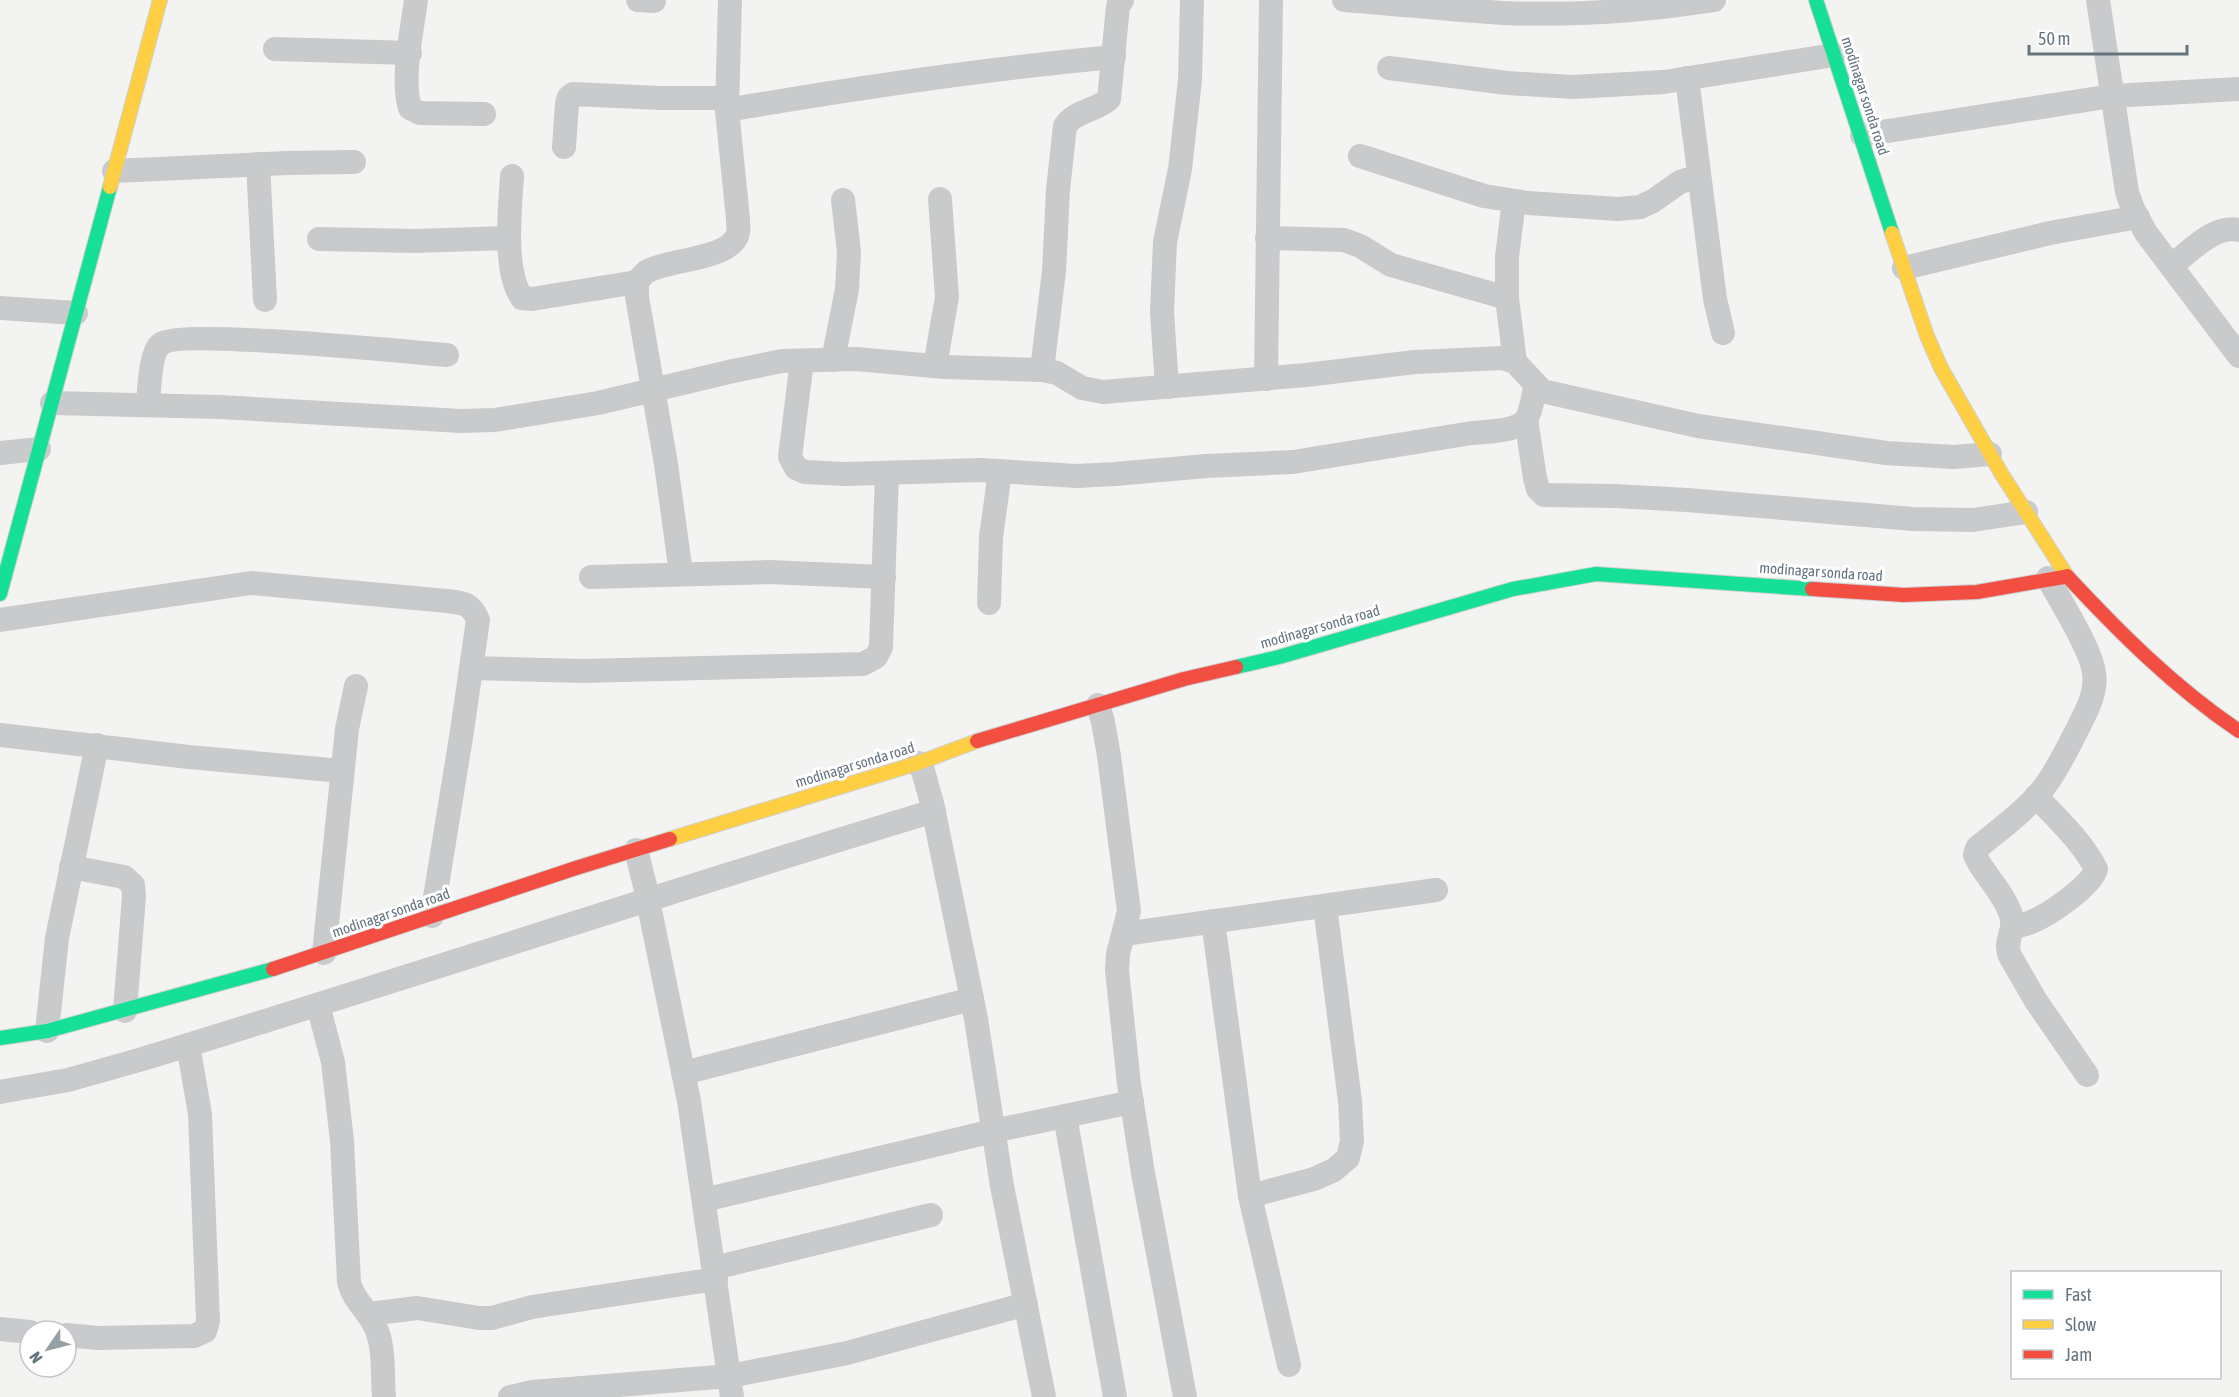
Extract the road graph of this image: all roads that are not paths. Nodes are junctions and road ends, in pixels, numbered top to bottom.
1 (160, 0) edge
2 (416, 0) edge
3 (730, 0) edge
4 (1122, 0) edge
5 (1192, 0) edge
6 (1270, 0) edge
7 (1344, 0) edge
8 (1714, 0) edge
9 (1816, 0) edge
10 (2098, 0) edge
11 (1406, 2) edge
12 (275, 49) dead end
13 (410, 53) junction
14 (1834, 55) junction
15 (1114, 57) junction
16 (1389, 68) dead end
17 (1687, 78) junction
18 (2239, 89) edge
19 (2112, 96) junction
20 (727, 104) junction
21 (484, 114) dead end
22 (1862, 135) junction
23 (564, 147) dead end
24 (1360, 156) dead end
25 (354, 162) dead end
26 (258, 164) junction
27 (114, 171) junction
28 (512, 176) dead end
29 (1699, 176) junction
30 (940, 199) dead end
31 (843, 200) dead end
32 (1514, 201) junction
33 (2138, 217) junction
34 (2239, 230) edge
35 (508, 238) junction
36 (1267, 238) junction
37 (319, 239) dead end
38 (2171, 266) junction
39 (1904, 268) junction
40 (637, 282) junction
41 (1507, 298) junction
42 (265, 300) dead end
43 (0, 308) edge
44 (76, 313) junction
45 (1723, 333) dead end
46 (2237, 349) edge
47 (447, 355) dead end
48 (833, 360) junction
49 (802, 361) junction
50 (1515, 362) junction
51 (935, 366) junction
52 (1042, 370) junction
53 (1266, 379) junction
54 (1536, 385) junction
55 (1167, 387) junction
56 (653, 390) junction
57 (52, 403) junction
58 (148, 405) junction
59 (1526, 419) junction
60 (39, 449) junction
61 (0, 453) edge
62 (1990, 454) junction
63 (1000, 472) junction
64 (887, 473) junction
65 (2026, 512) junction
66 (681, 573) junction
67 (591, 577) dead end
68 (2057, 577) junction
69 (885, 578) junction
70 (0, 594) edge
71 (989, 603) dead end
72 (0, 621) edge
73 (471, 668) junction
74 (357, 686) dead end
75 (1100, 713) junction
76 (2239, 731) edge
77 (0, 735) edge
78 (97, 745) junction
79 (921, 767) junction
80 (342, 771) junction
81 (2036, 796) junction
82 (933, 807) junction
83 (71, 867) junction
84 (642, 876) junction
85 (1436, 890) dead end
86 (1325, 906) junction
87 (432, 916) junction
88 (1214, 921) junction
89 (2013, 927) junction
90 (1124, 934) junction
91 (324, 953) junction
92 (972, 999) junction
93 (318, 1005) junction
94 (125, 1011) junction
95 (46, 1031) junction
96 (0, 1038) edge
97 (188, 1045) junction
98 (683, 1073) junction
99 (2087, 1074) dead end
100 (0, 1092) edge
101 (1132, 1102) junction
102 (0, 1111) edge
103 (1065, 1116) junction
104 (993, 1131) junction
105 (1250, 1196) junction
106 (704, 1200) junction
107 (932, 1215) dead end
108 (715, 1273) junction
109 (1026, 1304) junction
110 (369, 1314) junction
111 (0, 1329) edge
112 (18, 1331) edge
113 (78, 1336) edge
114 (1289, 1365) dead end
115 (731, 1387) edge
116 (384, 1397) edge
117 (510, 1397) edge
118 (1044, 1397) edge
119 (1115, 1397) edge
120 (1185, 1397) edge

1 - 27 street
2 - 13 street
3 - 20 street
4 - 15 street
5 - 55 street
6 - 36 street
7 - 11 street
8 - 11 street
9 - 14 street, modinagar sonda road
10 - 19 street
12 - 13 street
13 - 21 street
14 - 17 street
14 - 22 street, modinagar sonda road
15 - 20 street
15 - 52 street
16 - 17 street
17 - 29 street
18 - 19 street
19 - 22 street
19 - 33 street
20 - 23 street
20 - 40 street
22 - 39 street, modinagar sonda road
24 - 32 street
25 - 26 street
26 - 27 street
26 - 42 street
27 - 44 street
28 - 35 street
29 - 32 street
29 - 45 street
30 - 51 street
31 - 48 street
32 - 41 street
33 - 38 street
33 - 39 street
34 - 38 street
35 - 37 street
35 - 40 street
36 - 41 street
36 - 53 street
38 - 46 street
39 - 62 street, modinagar sonda road
40 - 56 street
41 - 50 street
43 - 44 street
44 - 57 street
47 - 58 street
48 - 49 street
48 - 51 street
49 - 56 street
49 - 64 street
50 - 53 street
50 - 54 street
51 - 52 street
52 - 55 street
53 - 55 street
54 - 59 street
54 - 62 street
56 - 58 street
56 - 66 street
57 - 58 street
57 - 60 street
59 - 63 street
59 - 65 street
60 - 61 street
60 - 70 street
62 - 65 street, modinagar sonda road
63 - 64 street
63 - 71 street
64 - 69 street
65 - 68 street, modinagar sonda road
66 - 67 street
66 - 69 street
68 - 75 street, modinagar sonda road
68 - 76 street
68 - 81 street
69 - 73 street
72 - 73 street
73 - 87 street
74 - 80 street
75 - 79 street, modinagar sonda road
75 - 90 street
77 - 78 street
78 - 80 street
78 - 83 street
79 - 82 street
79 - 84 street, modinagar sonda road
80 - 91 street
81 - 89 street
81 - 89 street
82 - 84 street
82 - 92 street
83 - 94 street
83 - 95 street
84 - 87 street, modinagar sonda road
84 - 93 street
84 - 98 street
85 - 86 street
86 - 88 street
86 - 105 street
87 - 91 street, modinagar sonda road
88 - 90 street
88 - 105 street
89 - 99 street
90 - 101 street
91 - 94 street, modinagar sonda road
92 - 98 street
92 - 104 street
93 - 97 street
93 - 110 street
94 - 95 street, modinagar sonda road
95 - 96 street, modinagar sonda road
97 - 100 street
97 - 113 street
98 - 106 street
100 - 102 street
101 - 103 street
101 - 120 street
103 - 104 street
103 - 119 street
104 - 106 street
104 - 109 street
105 - 114 street
106 - 108 street
107 - 108 street
108 - 110 street
108 - 115 street
109 - 115 street
109 - 118 street
110 - 116 street
111 - 112 street
115 - 117 street

